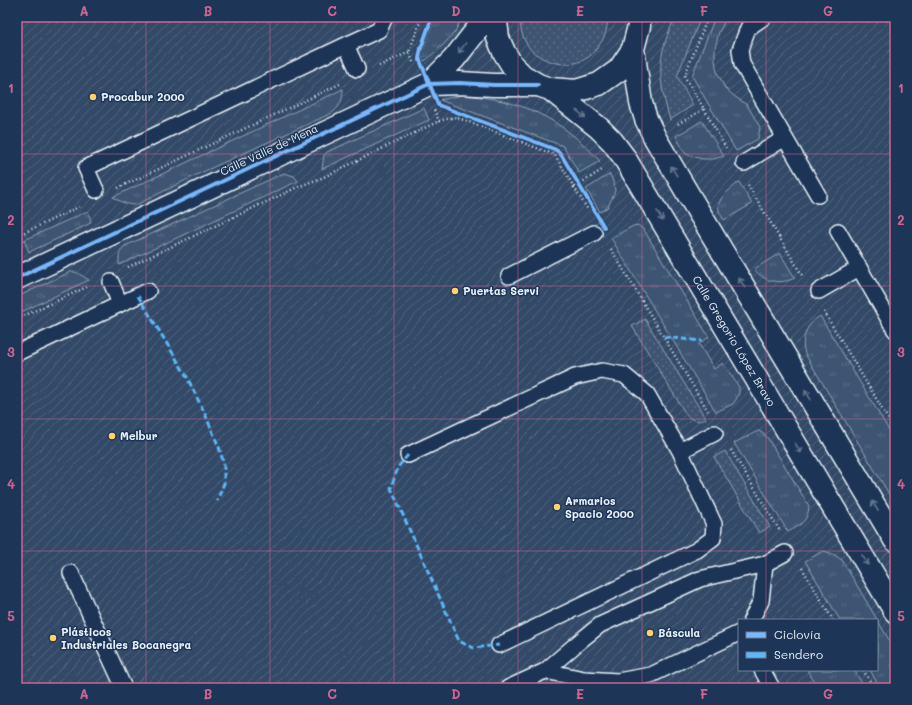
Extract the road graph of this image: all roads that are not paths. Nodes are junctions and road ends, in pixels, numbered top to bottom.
1 (385, 17) edge
2 (486, 17) edge
3 (496, 17) edge
4 (764, 17) edge
5 (642, 20) edge
6 (346, 45) junction
7 (633, 49) junction
8 (357, 69) dead end
9 (429, 84) junction
10 (544, 87) junction
11 (785, 138) junction
12 (744, 163) dead end
13 (96, 190) dead end
14 (818, 194) dead end
15 (838, 231) dead end
16 (594, 233) dead end
17 (859, 268) junction
18 (509, 276) dead end
19 (17, 278) edge
20 (111, 282) dead end
21 (148, 291) dead end
22 (820, 291) dead end
23 (120, 304) junction
24 (895, 330) edge
25 (17, 353) edge
26 (715, 433) dead end
27 (680, 451) junction
28 (408, 455) dead end
29 (895, 540) edge
30 (785, 553) dead end
31 (765, 564) junction
32 (71, 573) dead end
33 (895, 611) edge
34 (752, 619) edge
35 (738, 633) edge
36 (499, 645) dead end
37 (545, 670) junction
38 (763, 671) edge
39 (124, 688) edge
40 (508, 688) edge
41 (772, 688) edge

1 - 6 lane
2 -> 9 main road, Calle Valle de Mena
3 - 10 main road, Calle Gregorio López Bravo
4 - 11 lane
5 - 7 main road
6 - 8 lane
6 - 13 lane
7 - 10 main road, Calle Valle de Mena
29 -> 7 main road
9 - 10 main road, Calle Valle de Mena
9 - 19 main road, Calle Valle de Mena
10 -> 33 main road, Calle Gregorio López Bravo
11 - 12 lane
11 - 14 lane
15 - 17 lane
16 - 18 lane
17 - 22 lane
17 - 24 lane
20 - 23 lane
21 - 23 lane
23 - 25 lane
26 - 27 lane
27 - 28 lane
27 - 36 lane
30 - 31 lane
31 - 34 lane
31 - 37 lane
32 - 39 lane
35 - 37 lane
37 - 40 lane
38 - 41 lane

